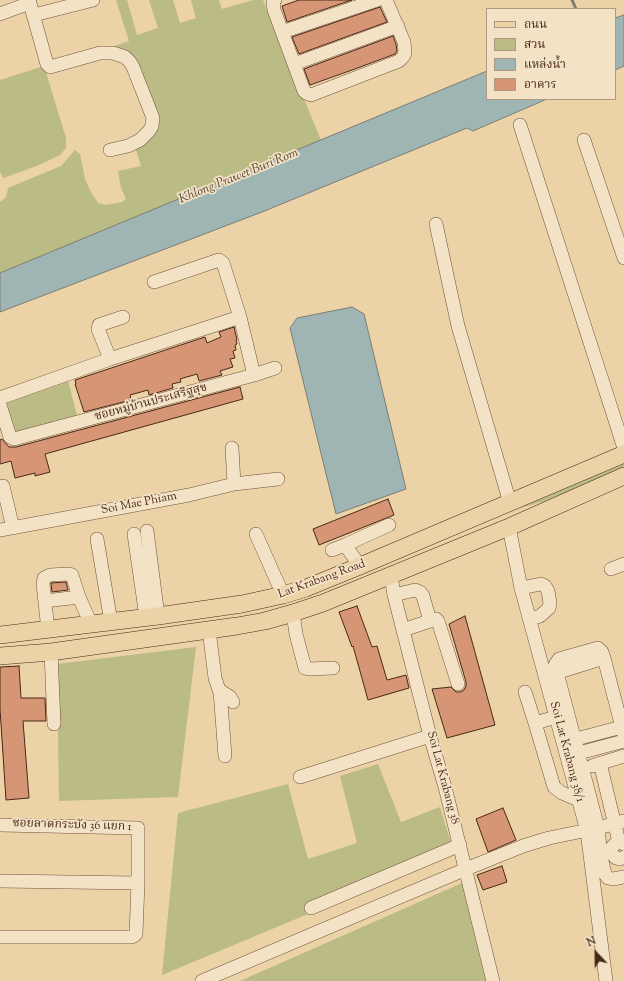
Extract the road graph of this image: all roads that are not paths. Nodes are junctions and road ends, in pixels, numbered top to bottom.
1 (93, 0) edge
2 (276, 0) edge
3 (377, 0) edge
4 (386, 0) edge
5 (31, 6) edge
6 (0, 14) edge
7 (398, 26) junction
8 (282, 32) junction
9 (294, 64) junction
10 (520, 125) dead end
11 (584, 140) dead end
12 (110, 150) dead end
13 (436, 224) dead end
14 (624, 258) edge
15 (154, 282) dead end
16 (123, 317) dead end
17 (240, 317) junction
18 (110, 359) junction
19 (275, 368) dead end
20 (254, 375) junction
21 (0, 398) edge
22 (0, 405) edge
23 (2, 419) edge
24 (232, 448) dead end
25 (624, 448) edge
26 (624, 454) edge
27 (624, 476) edge
28 (278, 479) dead end
29 (234, 484) junction
30 (3, 486) dead end
31 (510, 503) junction
32 (389, 525) dead end
33 (508, 527) junction
34 (6, 529) edge
35 (140, 533) dead end
36 (256, 534) dead end
37 (97, 539) dead end
38 (419, 541) junction
39 (345, 545) junction
40 (332, 550) dead end
41 (428, 559) junction
42 (624, 564) edge
43 (360, 566) junction
44 (611, 568) dead end
45 (390, 576) junction
46 (521, 588) junction
47 (283, 595) junction
48 (394, 595) junction
49 (79, 597) junction
50 (45, 601) junction
51 (293, 613) junction
52 (152, 617) junction
53 (530, 620) junction
54 (430, 621) junction
55 (111, 622) junction
56 (91, 624) junction
57 (48, 630) junction
58 (209, 630) junction
59 (403, 630) junction
60 (0, 635) edge
61 (51, 652) junction
62 (0, 656) edge
63 (333, 668) dead end
64 (551, 675) junction
65 (458, 684) dead end
66 (220, 691) junction
67 (525, 692) dead end
68 (233, 702) dead end
69 (556, 717) junction
70 (535, 723) junction
71 (54, 724) dead end
72 (623, 731) edge
73 (430, 736) junction
74 (576, 739) junction
75 (624, 741) edge
76 (579, 753) junction
77 (225, 756) dead end
78 (624, 756) edge
79 (600, 763) junction
80 (583, 768) junction
81 (300, 777) dead end
82 (579, 800) junction
83 (619, 822) edge
84 (0, 824) edge
85 (593, 829) junction
86 (460, 845) junction
87 (616, 852) edge
88 (466, 869) junction
89 (623, 878) edge
90 (0, 881) edge
91 (138, 883) junction
92 (311, 908) dead end
93 (0, 937) edge
94 (202, 981) edge
95 (493, 981) edge
96 (606, 981) edge

1 - 5 street
2 - 8 street
3 - 8 street
4 - 7 street
5 - 6 street
5 - 12 street
7 - 9 street
7 - 9 street
8 - 9 street
10 - 25 street
11 - 14 street
13 - 31 street
15 - 17 street
16 - 18 street
17 - 18 street
17 - 20 street
18 - 21 street
19 - 20 street
20 - 23 street, ซอยหมู่บ้านประเสริฐสุข
22 - 23 street, ซอยหมู่บ้านประเสริฐสุข
24 - 29 street
26 - 31 main road, Lat Krabang Road
27 - 33 main road, Lat Krabang Road
28 - 29 street, Soi Mae Phiam
29 - 34 street, Soi Mae Phiam
30 - 34 street
31 - 38 main road, Lat Krabang Road
32 - 39 street
33 - 41 main road, Lat Krabang Road
33 - 46 street, Soi Lat Krabang 38/1
35 - 52 street
36 - 47 street
37 - 55 street
38 - 41 main road
38 - 43 main road, Lat Krabang Road
39 - 40 street
39 - 43 street
41 - 45 main road, Lat Krabang Road
42 - 44 street
43 - 47 main road, Lat Krabang Road
45 - 48 street, Soi Lat Krabang 38
45 - 51 main road, Lat Krabang Road
46 - 53 street, Soi Lat Krabang 38/1
46 - 53 street
47 - 52 main road, Lat Krabang Road
48 - 54 street
48 - 59 street, Soi Lat Krabang 38
49 - 50 street
49 - 50 street
49 - 56 street
50 - 57 street
51 - 58 main road, Lat Krabang Road
51 - 63 street
52 - 55 main road, Lat Krabang Road
53 - 64 street, Soi Lat Krabang 38/1
54 - 59 street
54 - 65 street
55 - 56 main road, Lat Krabang Road
56 - 57 main road, Lat Krabang Road
57 - 60 main road, Lat Krabang Road
58 - 61 main road, Lat Krabang Road
58 - 66 street
59 - 73 street, Soi Lat Krabang 38
61 - 62 main road, Lat Krabang Road
61 - 71 street
64 - 69 street, Soi Lat Krabang 38/1
64 - 72 street
64 - 74 street
66 - 68 street
66 - 77 street
67 - 70 street
69 - 70 street
69 - 82 street, Soi Lat Krabang 38/1
70 - 82 street
72 - 74 street
73 - 81 street
73 - 86 street, Soi Lat Krabang 38
74 - 76 street
75 - 76 street
76 - 80 street
78 - 79 street
79 - 80 street
79 - 83 street
80 - 85 street
82 - 85 street, Soi Lat Krabang 38/1
83 - 85 street
83 - 87 street
84 - 91 street, ซอยลาดกระบัง 36 แยก 1
85 - 87 street
85 - 88 street
85 - 96 street, Soi Lat Krabang 38/1
86 - 88 street, Soi Lat Krabang 38
86 - 92 street
87 - 89 street
87 - 89 street
88 - 94 street
88 - 95 street, Soi Lat Krabang 38
90 - 91 street
91 - 93 street

